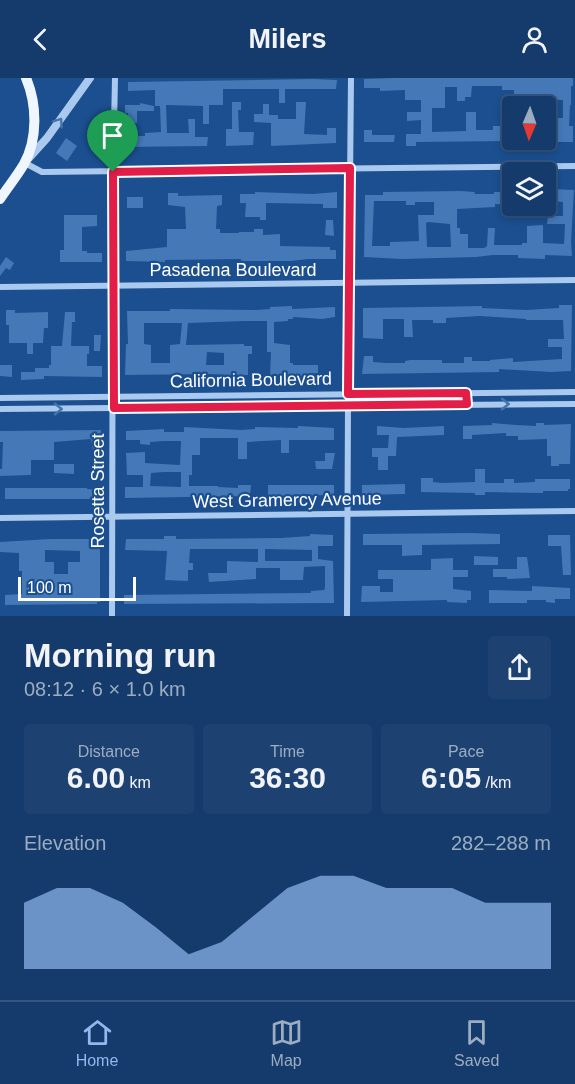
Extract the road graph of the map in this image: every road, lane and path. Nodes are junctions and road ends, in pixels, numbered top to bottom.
1 (26, 78) edge
2 (90, 78) edge
3 (115, 78) edge
4 (351, 78) edge
5 (25, 163) junction
6 (575, 165) edge
7 (350, 168) junction
8 (113, 172) junction
9 (0, 199) edge
10 (575, 280) edge
11 (349, 284) junction
12 (114, 286) junction
13 (0, 287) edge
14 (575, 392) edge
15 (466, 393) junction
16 (348, 394) junction
17 (230, 396) junction
18 (114, 397) junction
19 (0, 398) edge
20 (467, 404) junction
21 (575, 404) edge
22 (348, 406) junction
23 (230, 407) junction
24 (114, 408) junction
25 (0, 409) edge
26 (575, 511) edge
27 (348, 514) junction
28 (113, 517) junction
29 (0, 518) edge
30 (112, 616) edge
31 (347, 616) edge

1 - 5 main road
5 -> 2 street
3 - 8 street, Rosetta Street
4 - 7 street
5 - 8 street
5 - 9 main road
6 - 7 street
7 - 8 street
7 - 11 street
8 - 12 street, Rosetta Street
10 - 11 street, Pasadena Boulevard
11 - 12 street, Pasadena Boulevard
11 - 16 street
12 - 13 street, Pasadena Boulevard
12 - 18 street, Rosetta Street
14 - 15 street, California Boulevard
15 - 16 street, California Boulevard
15 - 20 street
16 - 17 street, California Boulevard
16 - 22 street
17 - 18 street, California Boulevard
17 - 23 street
18 - 19 street, California Boulevard
18 - 24 street, Rosetta Street
20 -> 21 street, California Boulevard
20 - 22 street, California Boulevard
22 - 23 street, California Boulevard
22 - 27 street
23 - 24 street, California Boulevard
25 -> 24 street, California Boulevard
24 - 28 street, Rosetta Street
26 - 27 street, West Gramercy Avenue
27 - 28 street, West Gramercy Avenue
27 - 31 street
28 - 29 street, West Gramercy Avenue
28 - 30 street, Rosetta Street

